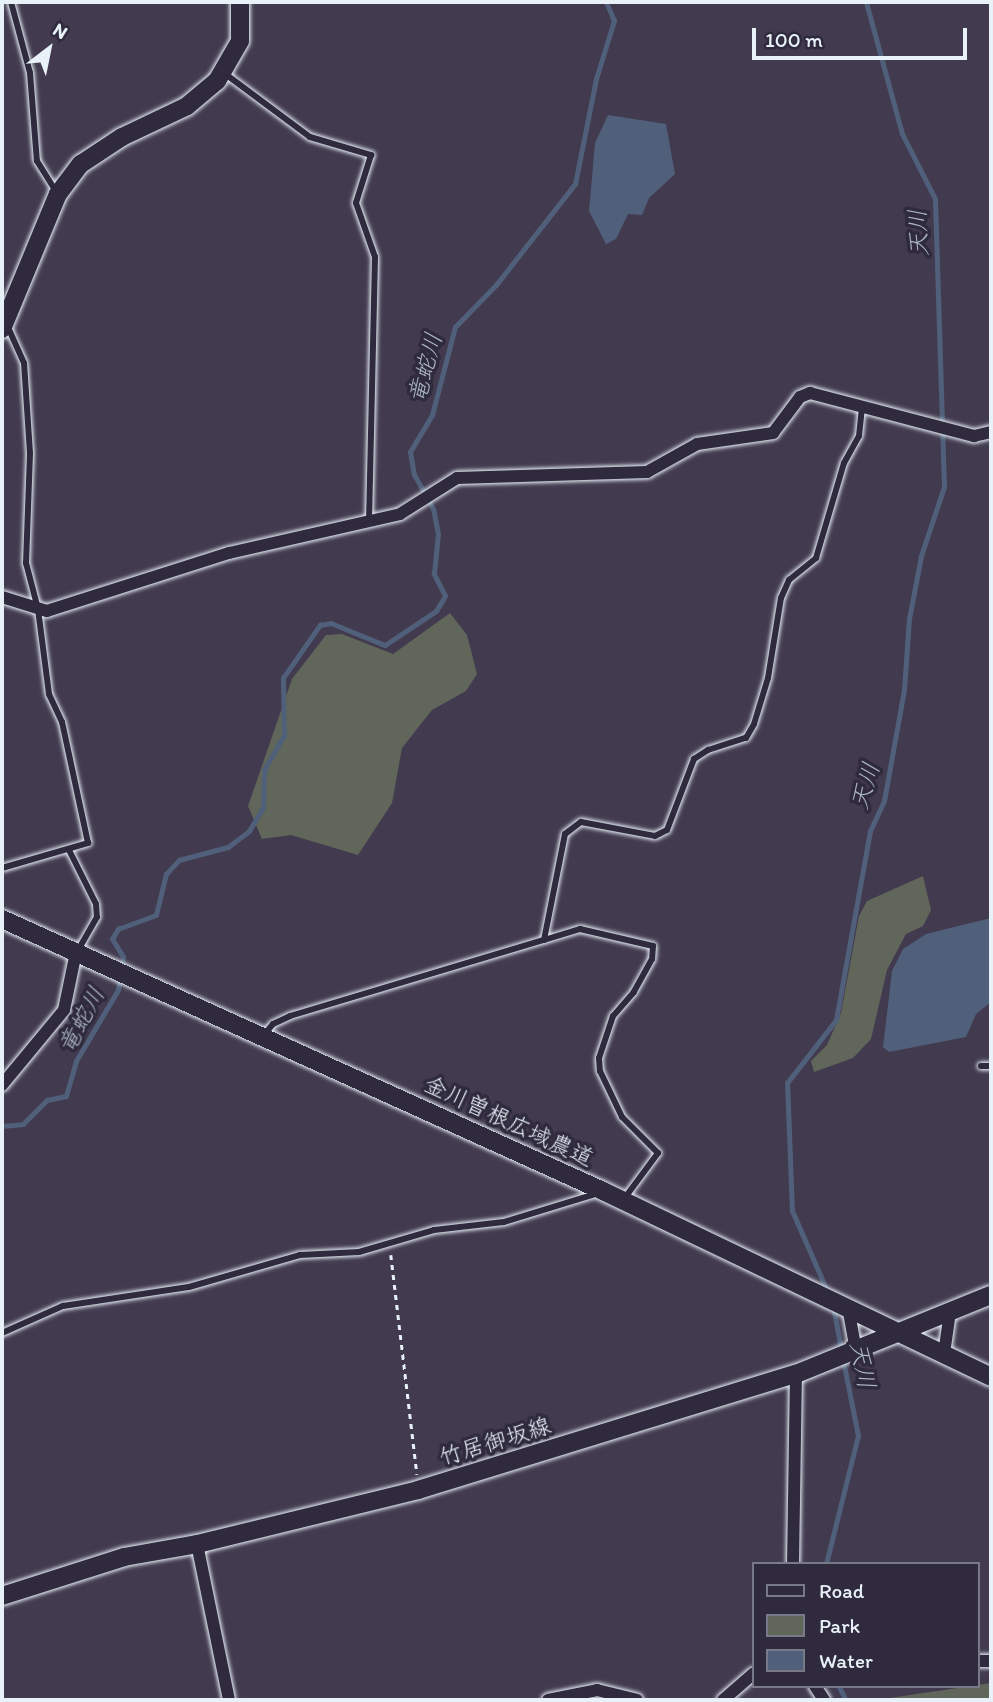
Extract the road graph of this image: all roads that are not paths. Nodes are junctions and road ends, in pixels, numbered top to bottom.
1 (11, 2) edge
2 (240, 2) edge
3 (223, 72) junction
4 (58, 194) junction
5 (4, 326) edge
6 (862, 408) junction
7 (991, 432) edge
8 (368, 524) junction
9 (2, 597) edge
10 (38, 609) junction
11 (69, 850) junction
12 (2, 868) edge
13 (2, 919) edge
14 (544, 940) junction
15 (76, 952) junction
16 (263, 1035) junction
17 (981, 1066) dead end
18 (991, 1066) edge
19 (2, 1085) edge
20 (603, 1191) junction
21 (623, 1201) junction
22 (991, 1295) edge
23 (843, 1304) junction
24 (950, 1312) junction
25 (2, 1333) edge
26 (900, 1333) junction
27 (852, 1353) junction
28 (944, 1354) junction
29 (796, 1374) junction
30 (991, 1377) edge
31 (197, 1544) junction
32 (793, 1562) edge
33 (2, 1596) edge
34 (752, 1675) edge
35 (229, 1700) edge
36 (548, 1700) edge
37 (637, 1700) edge
38 (723, 1700) edge

1 - 4 lane
2 - 3 street
3 - 4 street
3 - 8 lane
4 - 5 street
5 - 10 lane
6 - 7 street
6 - 8 street
6 - 14 lane
8 - 10 street
9 - 10 street
10 - 11 lane
11 - 12 lane
11 - 15 lane
13 - 15 street, 金川曽根広域農道
14 - 16 lane
14 - 21 lane
15 - 16 street, 金川曽根広域農道
15 - 19 street
16 - 20 street, 金川曽根広域農道
17 - 18 lane
20 - 21 street, 金川曽根広域農道
20 - 25 lane
21 - 23 street, 金川曽根広域農道
22 - 24 street, 竹居御坂線
23 - 26 street, 金川曽根広域農道
23 - 27 street
24 - 26 street, 竹居御坂線
24 - 28 street
26 - 27 street, 竹居御坂線
26 - 28 street, 金川曽根広域農道
27 - 29 street, 竹居御坂線
28 - 30 street, 金川曽根広域農道
29 - 31 street, 竹居御坂線
29 - 32 street
31 - 33 street, 竹居御坂線
31 - 35 street
34 - 38 street
36 - 37 street

